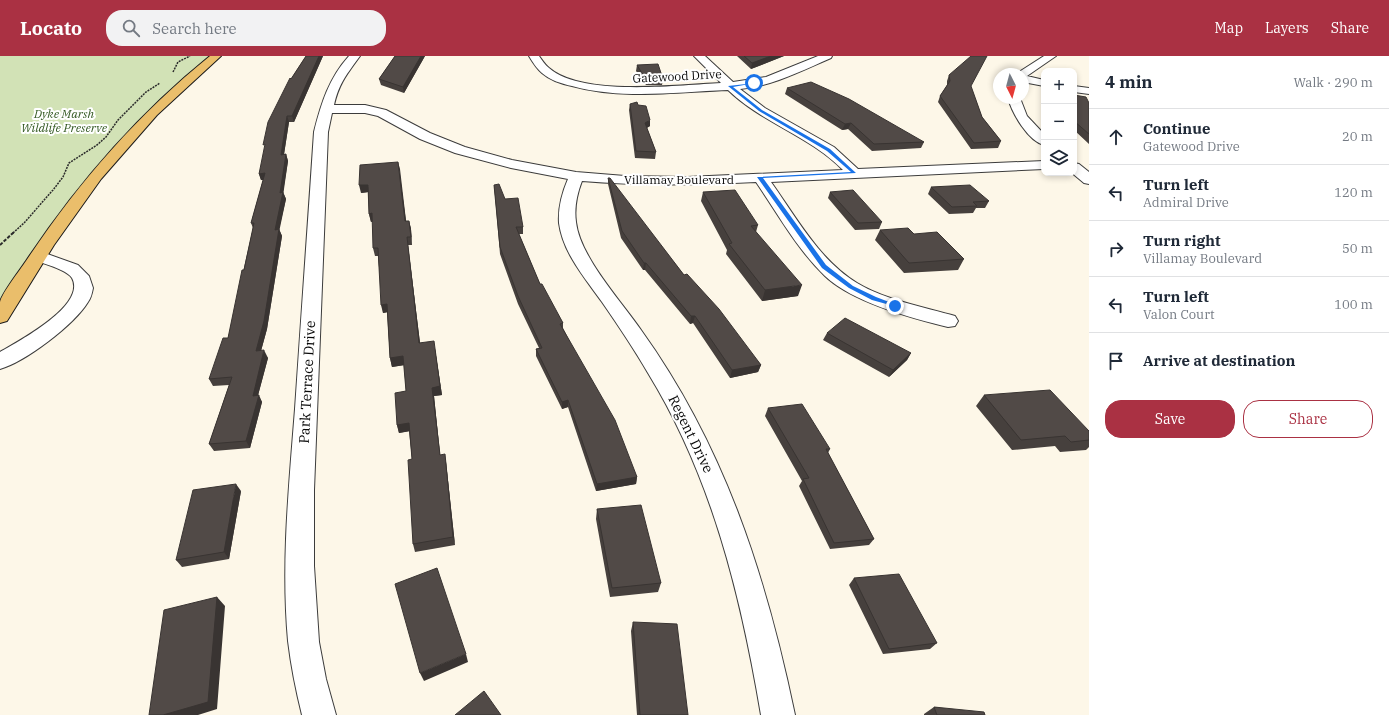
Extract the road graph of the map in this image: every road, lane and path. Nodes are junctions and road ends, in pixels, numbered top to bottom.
1 (190, 56) edge
2 (216, 56) edge
3 (355, 56) edge
4 (534, 56) edge
5 (699, 56) edge
6 (827, 56) edge
7 (1051, 56) edge
8 (1029, 70) edge
9 (169, 76) dead end
10 (1029, 80) edge
11 (163, 81) dead end
12 (1041, 82) edge
13 (730, 86) junction
14 (1077, 89) edge
15 (1089, 91) edge
16 (1016, 104) edge
17 (326, 108) junction
18 (1043, 140) edge
19 (1041, 165) edge
20 (1077, 166) edge
21 (1089, 166) edge
22 (1077, 169) edge
23 (854, 173) junction
24 (576, 176) junction
25 (760, 177) junction
26 (1089, 180) edge
27 (0, 246) edge
28 (39, 256) junction
29 (0, 317) edge
30 (948, 321) dead end
31 (0, 362) edge
32 (319, 715) edge
33 (778, 715) edge

1 - 9 path
2 - 28 main road
3 - 17 street, Park Terrace Drive
4 - 13 street, Gatewood Drive
5 - 13 street
6 - 13 street, Gatewood Drive
7 - 8 street
10 - 12 street
11 - 27 path
13 - 23 street
14 - 15 street
16 - 18 street
17 - 24 street, Villamay Boulevard
17 - 32 street, Park Terrace Drive
19 - 23 street, Villamay Boulevard
20 - 21 street
22 - 26 street
23 - 25 street, Villamay Boulevard
24 - 25 street, Villamay Boulevard
24 - 33 street, Regent Drive
25 - 30 street
28 - 29 main road
28 - 31 street

